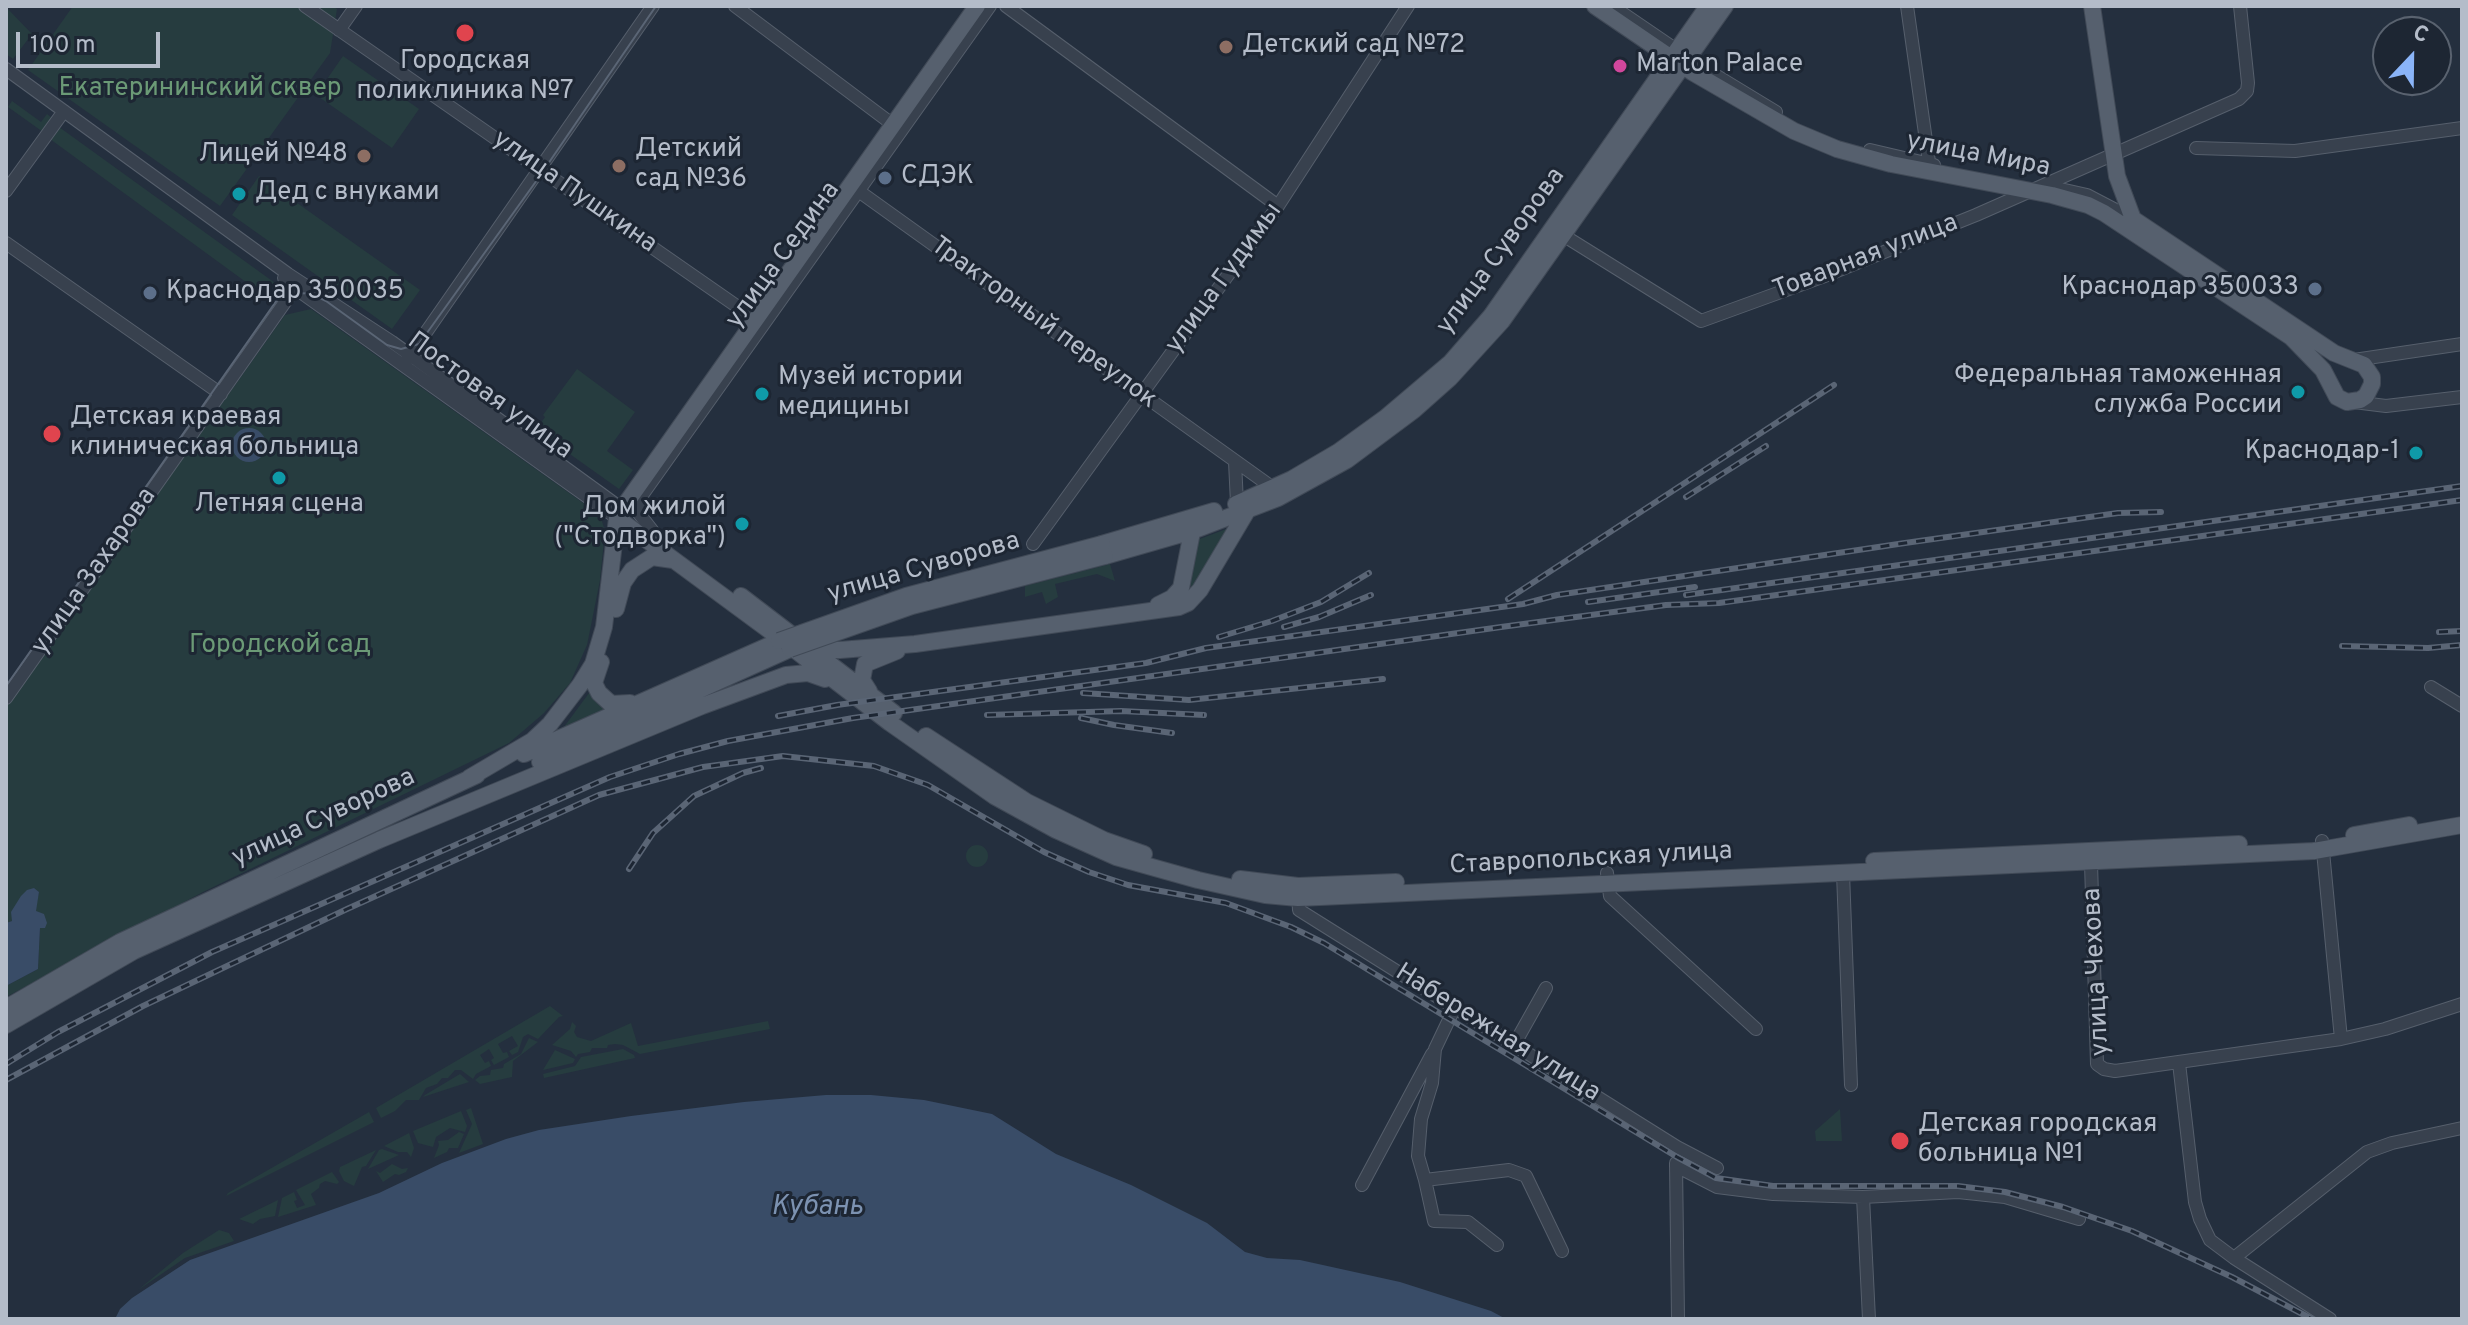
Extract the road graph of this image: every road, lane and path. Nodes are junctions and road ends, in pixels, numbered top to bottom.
1 (305, 6) edge
2 (356, 6) edge
3 (653, 6) edge
4 (735, 6) edge
5 (977, 6) edge
6 (990, 6) edge
7 (1006, 6) edge
8 (1408, 6) edge
9 (1595, 6) edge
10 (1612, 6) edge
11 (1708, 6) edge
12 (1725, 6) edge
13 (1907, 6) edge
14 (2092, 6) edge
15 (2240, 6) edge
16 (339, 30) junction
17 (1678, 58) junction
18 (6, 69) edge
19 (6, 76) edge
20 (62, 114) junction
21 (898, 128) junction
22 (2462, 128) edge
23 (2196, 148) dead end
24 (2114, 155) junction
25 (1930, 168) junction
26 (541, 170) junction
27 (855, 188) junction
28 (2037, 188) junction
29 (6, 191) edge
30 (1278, 206) junction
31 (2133, 219) junction
32 (1557, 231) junction
33 (6, 243) edge
34 (295, 288) junction
35 (760, 322) junction
36 (2462, 344) edge
37 (407, 360) junction
38 (2351, 360) junction
39 (2330, 384) junction
40 (221, 394) junction
41 (1142, 395) junction
42 (2462, 397) edge
43 (2354, 402) junction
44 (1235, 462) junction
45 (1275, 493) junction
46 (1242, 507) junction
47 (620, 514) junction
48 (1193, 524) junction
49 (655, 534) junction
50 (1159, 541) junction
51 (1033, 544) dead end
52 (1104, 550) junction
53 (674, 560) junction
54 (1184, 574) junction
55 (1186, 594) junction
56 (771, 617) joint
57 (789, 644) joint
58 (915, 644) junction
59 (813, 649) junction
60 (2431, 687) dead end
61 (848, 691) junction
62 (6, 698) edge
63 (876, 698) junction
64 (655, 700) junction
65 (2462, 706) edge
66 (469, 778) junction
67 (2462, 815) edge
68 (2462, 825) edge
69 (379, 840) junction
70 (2322, 846) junction
71 (2091, 863) junction
72 (1843, 873) junction
73 (1607, 878) junction
74 (1298, 892) junction
75 (1546, 988) dead end
76 (2462, 1004) edge
77 (1455, 1007) junction
78 (6, 1008) edge
79 (6, 1025) edge
80 (1756, 1029) dead end
81 (2341, 1039) junction
82 (1514, 1045) junction
83 (1435, 1049) junction
84 (2179, 1063) junction
85 (1851, 1085) dead end
86 (2462, 1128) edge
87 (1677, 1147) junction
88 (1676, 1166) junction
89 (1717, 1168) dead end
90 (1425, 1180) junction
91 (1362, 1185) dead end
92 (1863, 1197) junction
93 (2079, 1219) dead end
94 (1497, 1245) dead end
95 (1562, 1251) dead end
96 (2234, 1258) junction
97 (1678, 1319) edge
98 (1869, 1319) edge
99 (2330, 1319) edge

1 - 16 street, улица Пушкина
2 - 16 street
3 - 26 street
4 - 21 street
5 - 21 main road, улица Седина
6 - 21 street, улица Седина
7 - 30 street
8 - 30 street, улица Гудимы
9 - 17 main road, улица Мира
10 - 17 street, улица Мира
11 - 17 main road, улица Суворова
12 - 17 main road, улица Суворова
13 - 25 street
14 - 24 main road
15 - 24 street, Товарная улица
16 - 26 street, улица Пушкина
17 - 25 main road, улица Мира
17 - 32 main road, улица Суворова
18 - 20 street, Постовая улица
19 - 20 street, Постовая улица
20 - 29 street
20 - 34 street, Постовая улица
20 - 37 street, Постовая улица
21 - 27 main road, улица Седина
22 - 23 street
24 - 28 street, Товарная улица
24 - 31 main road
25 - 28 main road, улица Мира
26 - 35 street, улица Пушкина
26 - 37 street
27 - 35 main road, улица Седина
27 - 41 street, Тракторный переулок
28 - 31 street, улица Мира
28 - 32 street, Товарная улица
28 - 39 main road, улица Мира
30 - 41 street, улица Гудимы
31 - 38 main road, улица Мира
32 - 45 main road, улица Суворова
33 - 40 street
34 - 37 street, Постовая улица
34 - 40 street, улица Захарова
35 - 47 main road, улица Седина
35 - 49 street, улица Седина
36 - 38 street
37 - 47 street, Постовая улица
38 - 39 main road
38 - 43 main road
39 - 43 main road
40 - 62 street, улица Захарова
41 - 44 street, Тракторный переулок
41 - 51 street, улица Гудимы
42 - 43 street
44 - 45 street, Тракторный переулок
44 - 46 street
45 - 46 main road, улица Суворова
46 - 48 main road, улица Суворова
46 - 55 main road
47 - 49 main road, Постовая улица
47 - 53 main road, Постовая улица
47 - 66 main road
48 - 50 main road, улица Суворова
48 - 52 main road, улица Суворова
48 - 54 main road
49 - 56 main road, Постовая улица
50 - 52 main road, улица Суворова
50 - 54 main road
52 - 64 main road, улица Суворова, bridge
53 - 57 main road, Постовая улица
53 - 64 main road
54 - 55 main road
55 - 58 main road
56 - 59 main road, Ставропольская улица
57 - 61 main road, Ставропольская улица
58 - 59 main road
58 - 63 main road
59 - 63 main road, Ставропольская улица
60 - 65 street
61 - 69 main road, улица Суворова
61 - 74 main road, Ставропольская улица
63 - 74 main road, Ставропольская улица
64 - 66 main road, улица Суворова
64 - 69 main road, улица Суворова
66 - 78 main road, улица Суворова
67 - 70 main road, Ставропольская улица
68 - 70 main road, Ставропольская улица
69 - 79 main road, улица Суворова
70 - 71 main road, Ставропольская улица
70 - 73 main road, Ставропольская улица
70 - 81 street
71 - 72 main road, Ставропольская улица
71 - 84 street, улица Чехова
72 - 73 main road, Ставропольская улица
72 - 85 street
73 - 74 main road, Ставропольская улица
73 - 80 street
74 - 77 street, Набережная улица
75 - 82 street
76 - 81 street
77 - 82 street, Набережная улица
77 - 83 street
81 - 84 street
82 - 87 street, Набережная улица
83 - 90 street
83 - 91 street
84 - 96 street
86 - 96 street
87 - 88 street
87 - 89 street, Набережная улица
88 - 92 street
88 - 97 street
90 - 94 street
90 - 95 street
92 - 93 street
92 - 98 street
96 - 99 street

